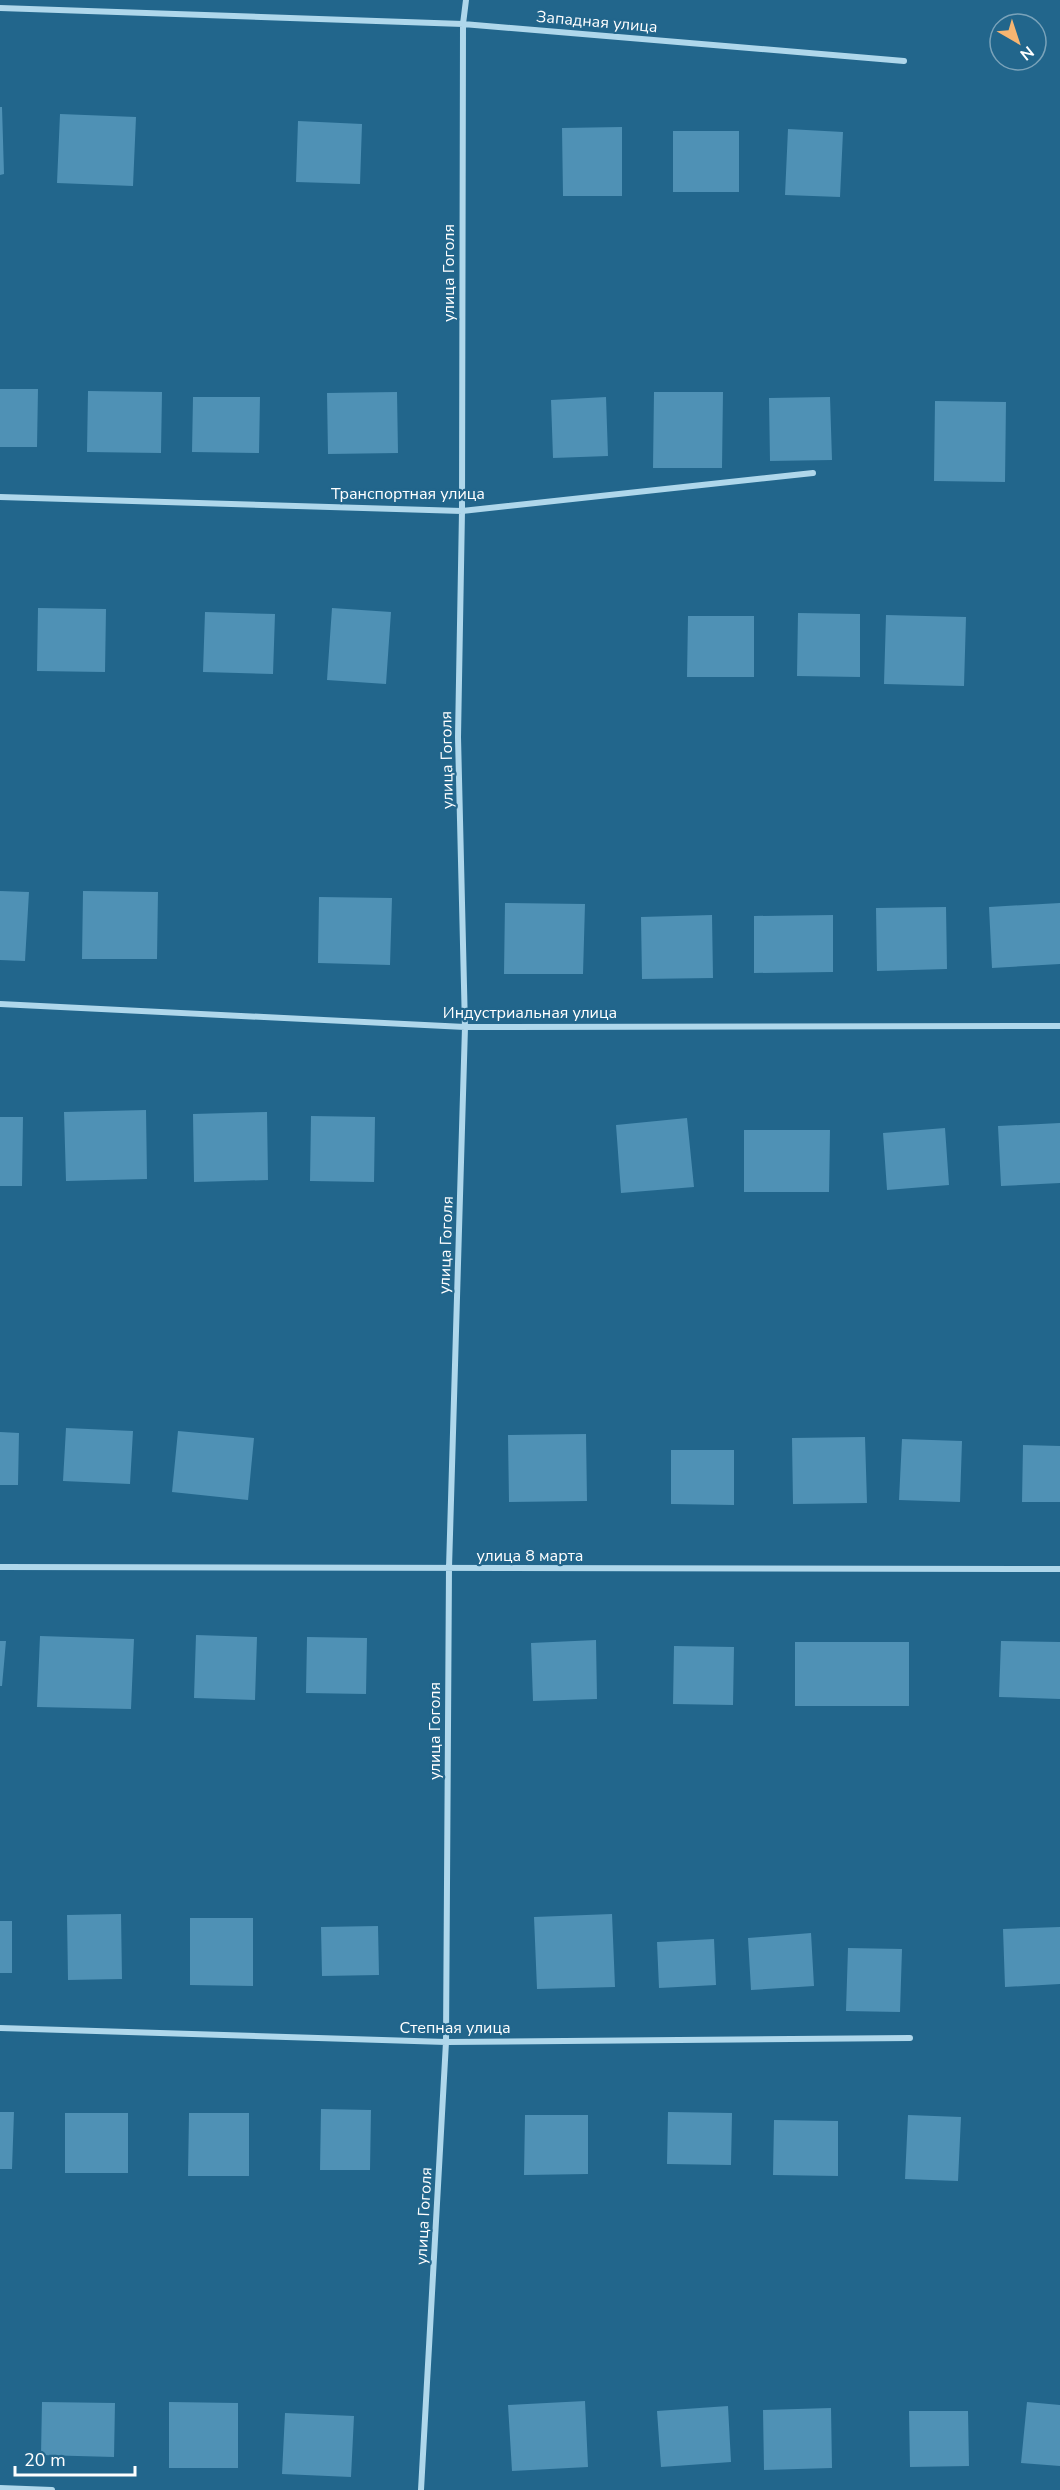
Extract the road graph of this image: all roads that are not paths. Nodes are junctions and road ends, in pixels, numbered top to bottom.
1 (466, 0) edge
2 (0, 8) edge
3 (463, 24) junction
4 (904, 61) dead end
5 (813, 473) dead end
6 (0, 497) edge
7 (462, 511) junction
8 (0, 1004) edge
9 (1060, 1026) edge
10 (465, 1027) junction
11 (0, 1567) edge
12 (449, 1568) junction
13 (1060, 1569) edge
14 (0, 2028) edge
15 (910, 2038) dead end
16 (446, 2042) junction
17 (0, 2488) edge
18 (52, 2490) edge
19 (422, 2490) edge

1 - 3 street, улица Гоголя
2 - 3 street, Западная улица
3 - 4 street, Западная улица
3 - 7 street, улица Гоголя
5 - 7 street, Транспортная улица
6 - 7 street, Транспортная улица
7 - 10 street, улица Гоголя
8 - 10 street, Индустриальная улица
9 - 10 street, Индустриальная улица
10 - 12 street, улица Гоголя
11 - 12 street, улица 8 марта
12 - 13 street, улица 8 марта
12 - 16 street, улица Гоголя
14 - 16 street, Степная улица
15 - 16 street, Степная улица
16 - 19 street, улица Гоголя
17 - 18 street

